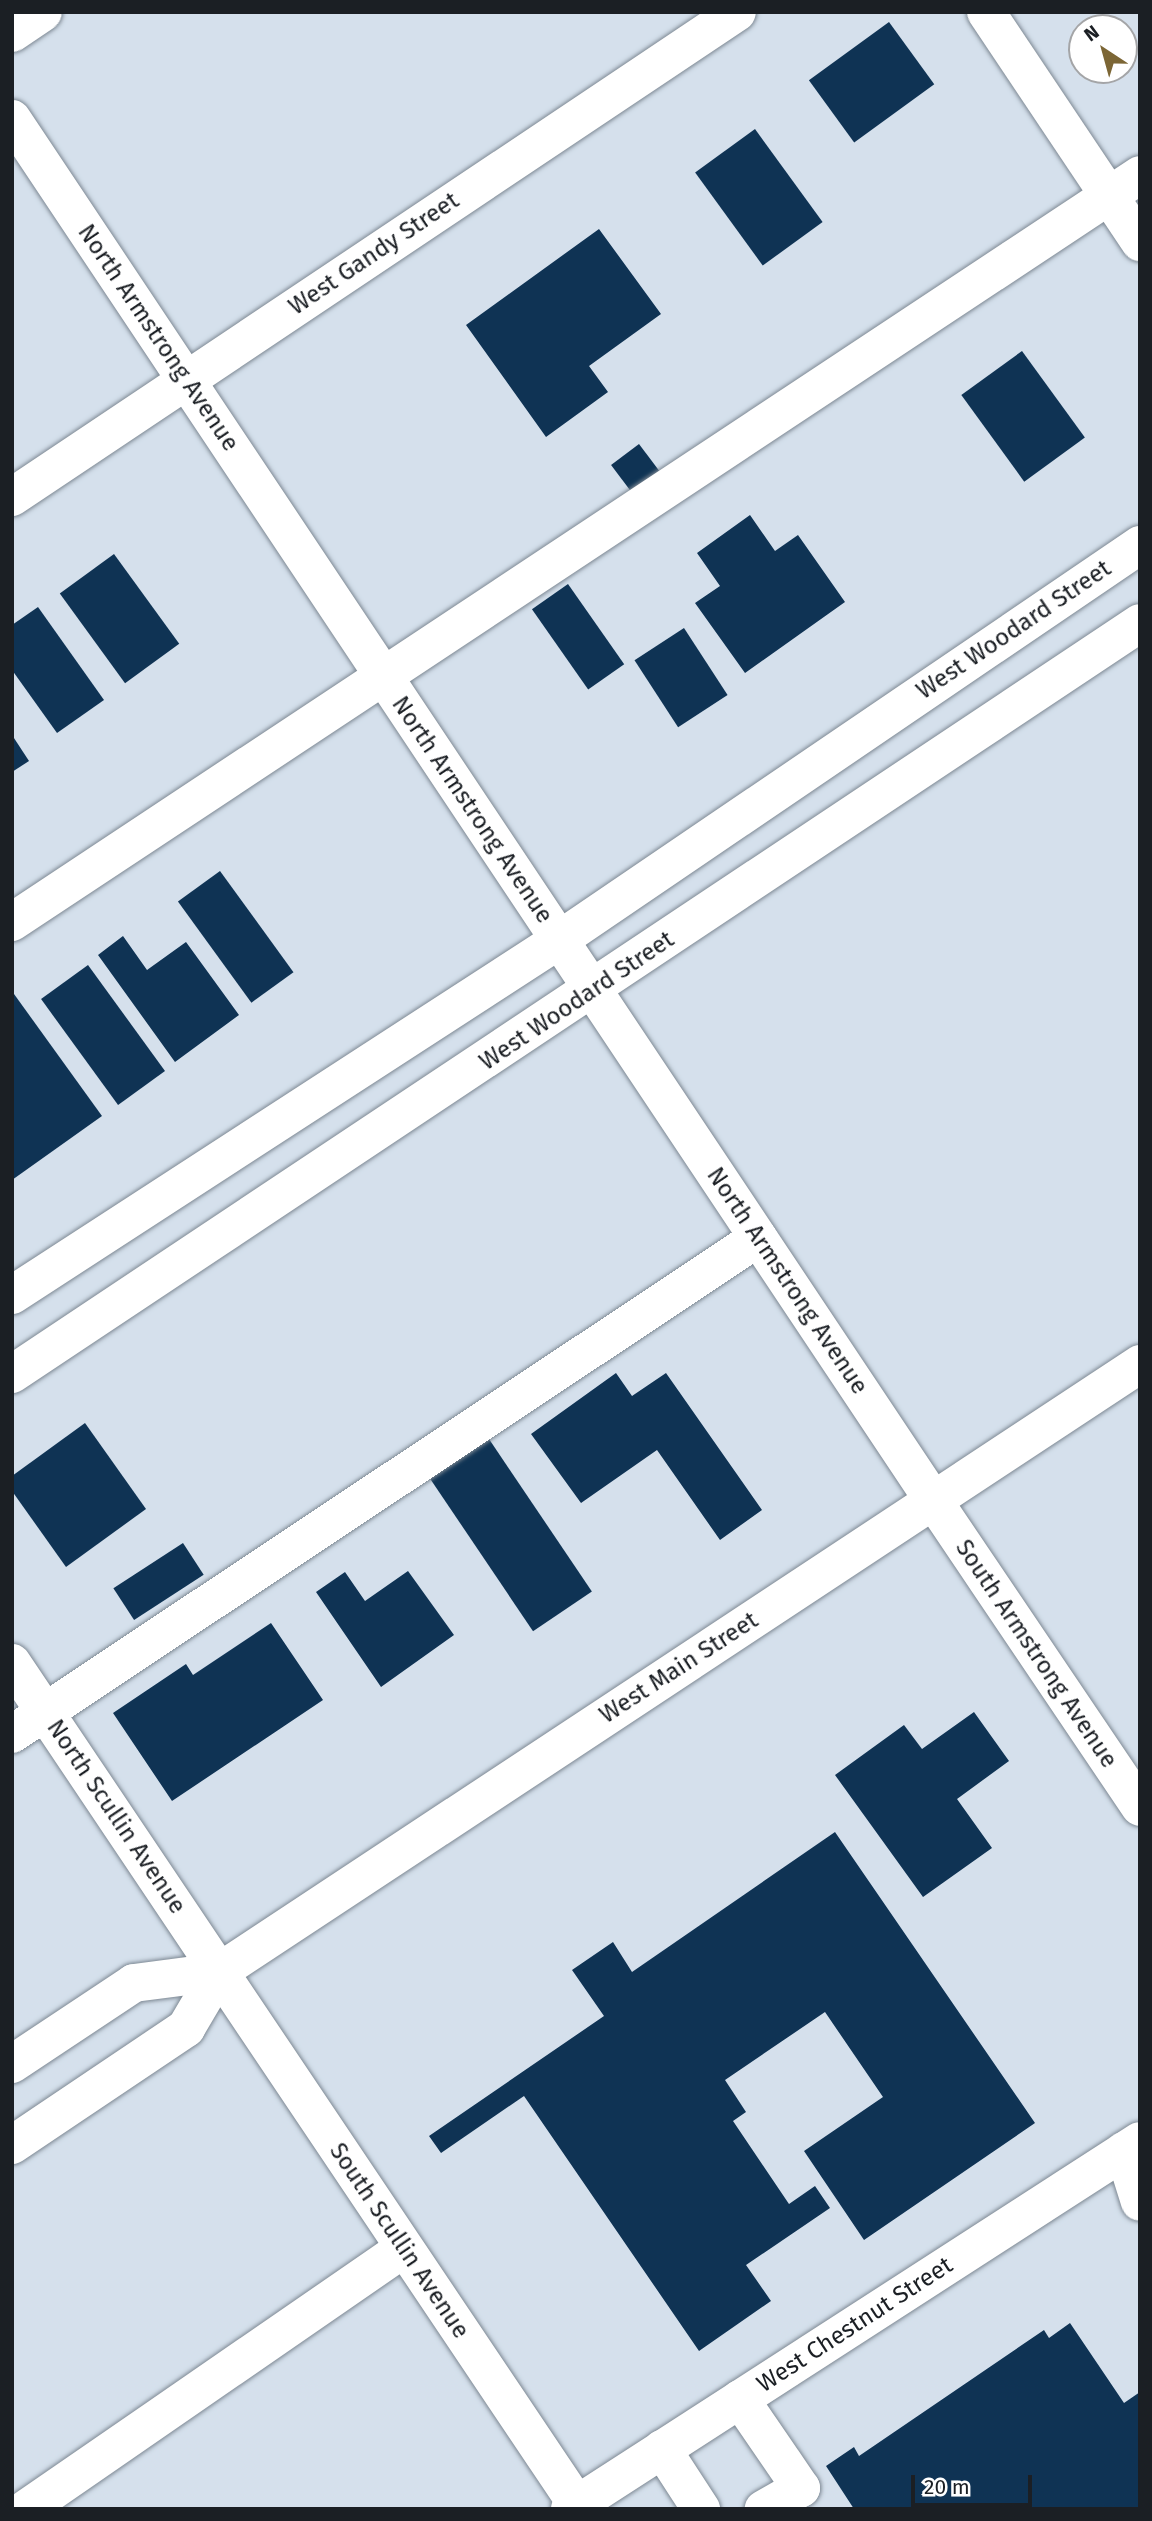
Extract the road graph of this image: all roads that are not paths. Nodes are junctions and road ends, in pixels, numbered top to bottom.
1 (43, 12) edge
2 (737, 12) edge
3 (986, 12) edge
4 (12, 33) edge
5 (12, 119) edge
6 (1124, 186) edge
7 (1140, 242) edge
8 (186, 380) junction
9 (12, 497) edge
10 (1140, 545) edge
11 (1140, 623) edge
12 (383, 676) junction
13 (12, 922) edge
14 (559, 940) junction
15 (593, 991) junction
16 (758, 1238) junction
17 (12, 1295) edge
18 (1140, 1364) edge
19 (12, 1374) edge
20 (933, 1500) junction
21 (12, 1662) edge
22 (46, 1712) junction
23 (12, 1734) edge
24 (1135, 1789) edge
25 (219, 1972) junction
26 (12, 2064) edge
27 (12, 2145) edge
28 (1132, 2146) edge
29 (1140, 2202) edge
30 (404, 2248) junction
31 (740, 2399) junction
32 (662, 2449) junction
33 (576, 2507) edge
34 (26, 2509) edge
35 (701, 2509) edge
36 (764, 2509) edge

1 - 4 street
2 - 8 street, West Gandy Street
3 - 6 street
5 - 8 street, North Armstrong Avenue
6 - 7 street
6 - 12 street
8 - 9 street, West Gandy Street
8 - 12 street, North Armstrong Avenue
10 - 14 street, West Woodard Street
11 - 15 street, West Woodard Street
12 - 13 street
12 - 14 street, North Armstrong Avenue
14 - 15 street, North Armstrong Avenue
14 - 17 street, West Woodard Street
15 - 16 street, North Armstrong Avenue
15 - 19 street, West Woodard Street
16 - 20 street, North Armstrong Avenue
16 - 22 street
18 - 20 street, West Main Street
20 - 24 street, South Armstrong Avenue
20 - 25 street, West Main Street
21 - 22 street, North Scullin Avenue
22 - 23 street
22 - 25 street, North Scullin Avenue
25 - 26 street, West Main Street
25 - 27 street, West Main Street
25 - 30 street, South Scullin Avenue
28 - 29 street
28 - 31 street, West Chestnut Street
30 - 33 street, South Scullin Avenue
30 - 34 street
31 - 32 street, West Chestnut Street
31 - 36 street
32 - 33 street, West Chestnut Street
32 - 35 street

